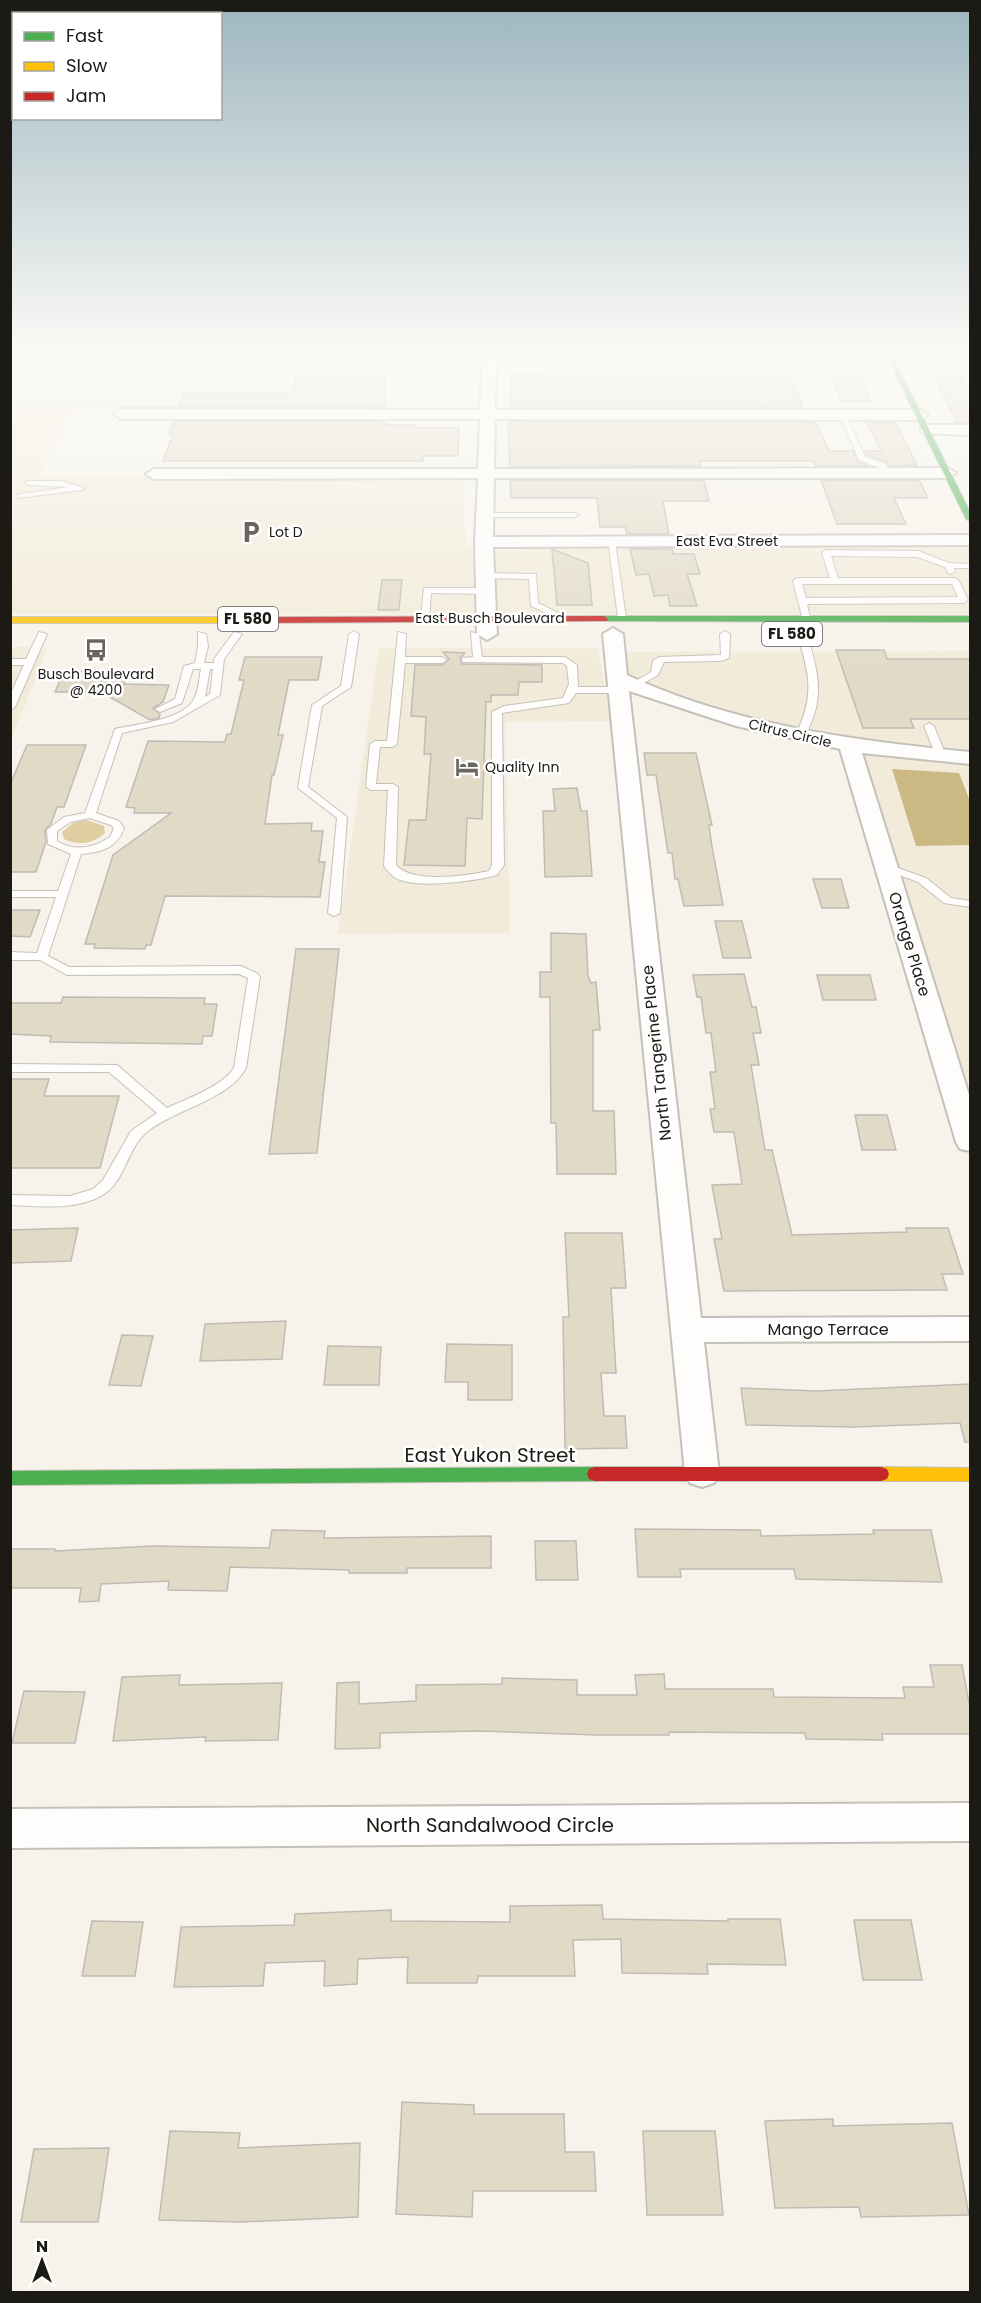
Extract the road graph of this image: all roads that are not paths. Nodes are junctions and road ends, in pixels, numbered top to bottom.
1 (487, 462) edge
2 (874, 462) edge
3 (943, 462) edge
4 (487, 473) junction
5 (887, 473) junction
6 (948, 473) junction
7 (154, 474) dead end
8 (28, 483) dead end
9 (21, 496) dead end
10 (485, 515) junction
11 (575, 515) dead end
12 (970, 519) edge
13 (970, 540) edge
14 (611, 541) junction
15 (484, 542) junction
16 (948, 566) junction
17 (970, 566) edge
18 (955, 582) junction
19 (485, 583) junction
20 (836, 589) junction
21 (819, 591) junction
22 (853, 591) junction
23 (873, 591) junction
24 (892, 591) junction
25 (911, 591) junction
26 (932, 591) junction
27 (946, 591) junction
28 (802, 601) junction
29 (564, 618) junction
30 (806, 618) junction
31 (425, 619) junction
32 (970, 619) edge
33 (10, 620) edge
34 (93, 620) junction
35 (10, 627) edge
36 (615, 630) junction
37 (482, 631) junction
38 (10, 634) edge
39 (42, 634) junction
40 (201, 634) junction
41 (237, 634) junction
42 (354, 634) junction
43 (401, 634) junction
44 (422, 634) dead end
45 (725, 634) dead end
46 (802, 634) dead end
47 (401, 660) junction
48 (442, 660) dead end
49 (465, 660) dead end
50 (478, 660) junction
51 (10, 662) edge
52 (30, 662) junction
53 (198, 666) junction
54 (218, 666) junction
55 (622, 685) junction
56 (573, 690) junction
57 (181, 697) junction
58 (194, 706) junction
59 (10, 707) edge
60 (160, 709) dead end
61 (143, 716) dead end
62 (929, 726) dead end
63 (132, 730) junction
64 (800, 736) junction
65 (850, 747) junction
66 (941, 756) junction
67 (970, 758) edge
68 (90, 815) junction
69 (77, 851) junction
70 (887, 867) junction
71 (10, 894) edge
72 (63, 894) junction
73 (970, 904) edge
74 (334, 913) dead end
75 (10, 956) edge
76 (42, 957) junction
77 (10, 1068) edge
78 (966, 1114) edge
79 (167, 1115) junction
80 (970, 1142) edge
81 (10, 1200) edge
82 (970, 1329) edge
83 (685, 1330) junction
84 (702, 1473) junction
85 (970, 1475) edge
86 (10, 1478) edge
87 (970, 1822) edge
88 (10, 1829) edge

1 - 4 street
2 - 5 lane
3 - 6 main road
4 - 5 street
4 - 7 street
4 - 10 street
5 - 6 street
6 - 12 main road
8 - 9 lane
10 - 11 lane
10 - 15 street
13 - 14 street, East Eva Street
14 - 15 street, East Eva Street
14 - 36 lane
15 - 19 street
16 - 17 lane
16 - 18 lane
16 - 20 lane
18 - 27 lane
18 - 27 lane
19 - 29 lane
19 - 31 lane
19 - 37 street
20 - 21 lane
20 - 21 lane
20 - 22 lane
20 - 22 lane
21 - 28 lane
21 - 28 lane
22 - 23 lane
22 - 23 lane
23 - 24 lane
23 - 24 lane
24 - 25 lane
24 - 25 lane
25 - 26 lane
25 - 26 lane
26 - 27 lane
26 - 27 lane
28 - 30 lane
29 - 36 main road, East Busch Boulevard / FL 580
29 - 37 main road, East Busch Boulevard / FL 580
30 - 32 main road, East Busch Boulevard / FL 580
30 - 36 main road, East Busch Boulevard / FL 580
31 - 34 main road, East Busch Boulevard / FL 580
31 - 37 main road, East Busch Boulevard / FL 580
33 - 34 main road, East Busch Boulevard / FL 580
34 - 35 main road
36 - 55 street, North Tangerine Place
37 - 50 lane
38 - 39 main road, East Busch Boulevard / FL 580
39 - 40 main road, East Busch Boulevard / FL 580
39 - 52 lane
40 - 41 main road, East Busch Boulevard / FL 580
40 - 53 lane
41 - 42 main road, East Busch Boulevard / FL 580
41 - 54 lane
42 - 43 main road, East Busch Boulevard / FL 580
42 - 74 lane
43 - 44 main road, East Busch Boulevard / FL 580
43 - 47 lane
45 - 55 lane
46 - 64 lane
47 - 48 lane
47 - 56 lane
49 - 50 lane
50 - 56 lane
51 - 52 lane
52 - 59 lane
53 - 54 lane
53 - 57 lane
53 - 58 lane
54 - 58 lane
55 - 56 lane
55 - 64 street, Citrus Circle
55 - 83 street, North Tangerine Place
57 - 58 lane
57 - 60 lane
58 - 63 lane
61 - 63 lane
62 - 66 lane
63 - 68 lane
64 - 65 street, Citrus Circle
65 - 66 street, Citrus Circle
65 - 70 street, Orange Place
66 - 67 street, Citrus Circle
68 - 69 lane
68 - 69 lane
69 - 72 lane
70 - 73 lane
70 - 78 street, Orange Place
71 - 72 lane
72 - 76 lane
75 - 76 lane
76 - 79 lane
77 - 79 lane
78 - 80 street, Orange Place
79 - 81 lane
82 - 83 street, Mango Terrace
83 - 84 street, North Tangerine Place
84 - 85 main road, East Yukon Street
84 - 86 main road, East Yukon Street
87 - 88 street, North Sandalwood Circle

